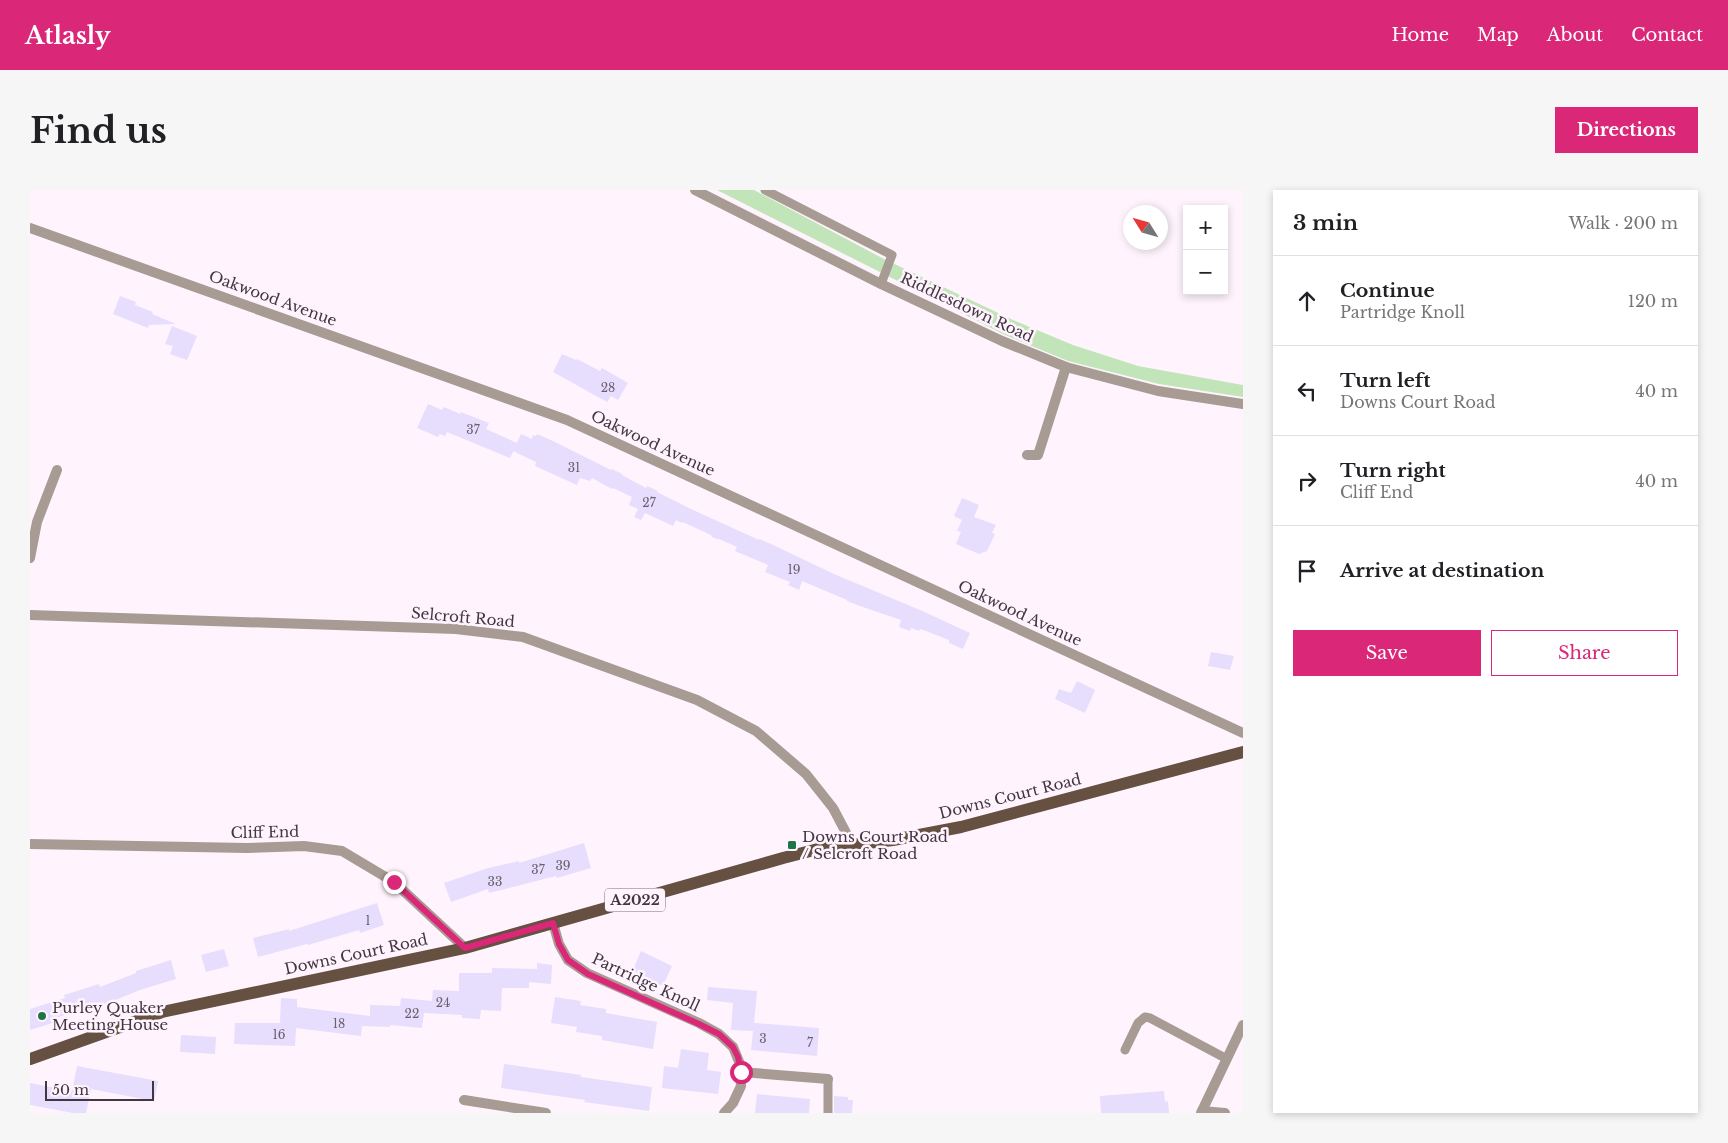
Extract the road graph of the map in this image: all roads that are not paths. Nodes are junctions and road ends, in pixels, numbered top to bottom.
1 (695, 190) edge
2 (765, 190) edge
3 (30, 228) edge
4 (881, 284) junction
5 (1066, 367) junction
6 (1243, 404) edge
7 (1027, 455) dead end
8 (57, 470) dead end
9 (30, 558) edge
10 (30, 614) edge
11 (1243, 733) edge
12 (1243, 752) edge
13 (30, 844) edge
14 (852, 844) junction
15 (553, 923) junction
16 (465, 948) junction
17 (1243, 1025) edge
18 (1125, 1050) dead end
19 (30, 1059) edge
20 (1227, 1059) junction
21 (741, 1072) junction
22 (828, 1079) joint
23 (464, 1100) dead end
24 (1201, 1112) edge
25 (546, 1113) edge
26 (724, 1113) edge
27 (828, 1113) edge
28 (1226, 1113) edge

1 - 4 street, Riddlesdown Road
2 - 4 lane
3 - 11 street, Oakwood Avenue
4 - 5 street, Riddlesdown Road
5 - 6 street, Riddlesdown Road
5 - 7 street
8 - 9 street
10 - 14 street, Selcroft Road
12 - 14 main road, Downs Court Road / A2022
13 - 16 street, Cliff End
14 - 15 main road, Downs Court Road / A2022
15 - 16 main road, Downs Court Road / A2022
15 - 21 street, Partridge Knoll
16 - 19 main road, Downs Court Road / A2022
17 - 20 street
18 - 20 lane
20 - 24 street
21 - 22 street
21 - 26 street, Partridge Knoll
22 - 27 lane
23 - 25 street
24 - 28 street

